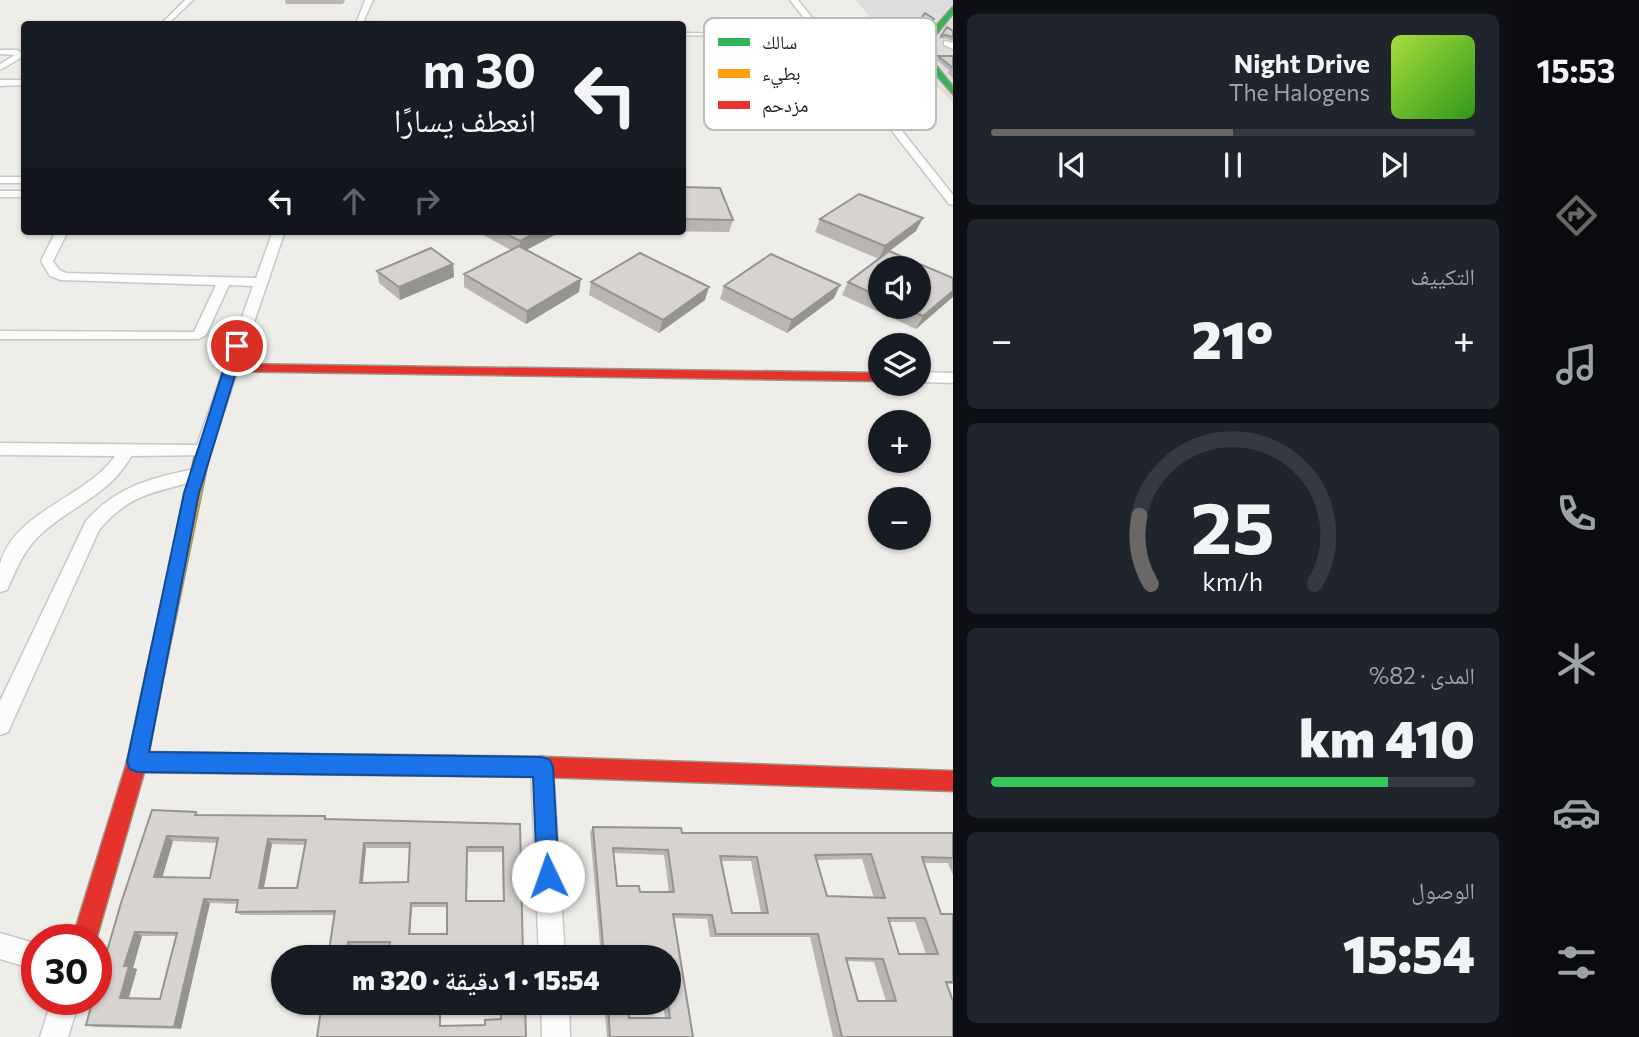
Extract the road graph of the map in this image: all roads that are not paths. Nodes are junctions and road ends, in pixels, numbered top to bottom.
1 (189, 0) edge
2 (369, 0) edge
3 (794, 0) edge
4 (953, 9) edge
5 (809, 18) edge
6 (166, 21) edge
7 (361, 21) edge
8 (936, 30) edge
9 (686, 34) edge
10 (704, 34) edge
11 (0, 52) edge
12 (0, 67) edge
13 (936, 71) edge
14 (0, 83) edge
15 (21, 83) edge
16 (953, 92) edge
17 (895, 130) edge
18 (0, 180) edge
19 (21, 180) edge
20 (0, 194) edge
21 (21, 194) edge
22 (953, 202) edge
23 (60, 235) edge
24 (278, 235) edge
25 (224, 281) junction
26 (261, 282) junction
27 (0, 335) edge
28 (229, 368) junction
29 (868, 377) edge
30 (931, 377) edge
31 (953, 378) edge
32 (0, 449) edge
33 (126, 450) junction
34 (203, 451) junction
35 (196, 475) junction
36 (0, 584) edge
37 (0, 725) edge
38 (137, 762) junction
39 (542, 767) junction
40 (953, 781) edge
41 (89, 924) edge
42 (551, 945) edge
43 (0, 947) edge
44 (21, 953) edge
45 (61, 1015) edge
46 (555, 1015) edge
47 (54, 1037) edge
48 (556, 1037) edge

1 - 6 street
2 - 7 street
3 - 5 street
4 - 8 street
9 - 10 lane
11 - 12 street
13 - 16 street
14 - 15 street
17 - 22 street
18 - 19 street
20 - 21 street
23 - 25 street
24 - 26 street
25 - 26 street
25 - 27 street
26 - 28 street
28 - 29 street
28 - 34 street
30 - 31 street
32 - 33 street
33 - 34 street
33 - 36 street
34 - 35 street
35 - 37 street
35 - 38 street
38 - 39 street
38 - 41 street
39 - 40 street
39 - 42 street
43 - 44 street
45 - 47 street
46 - 48 street

